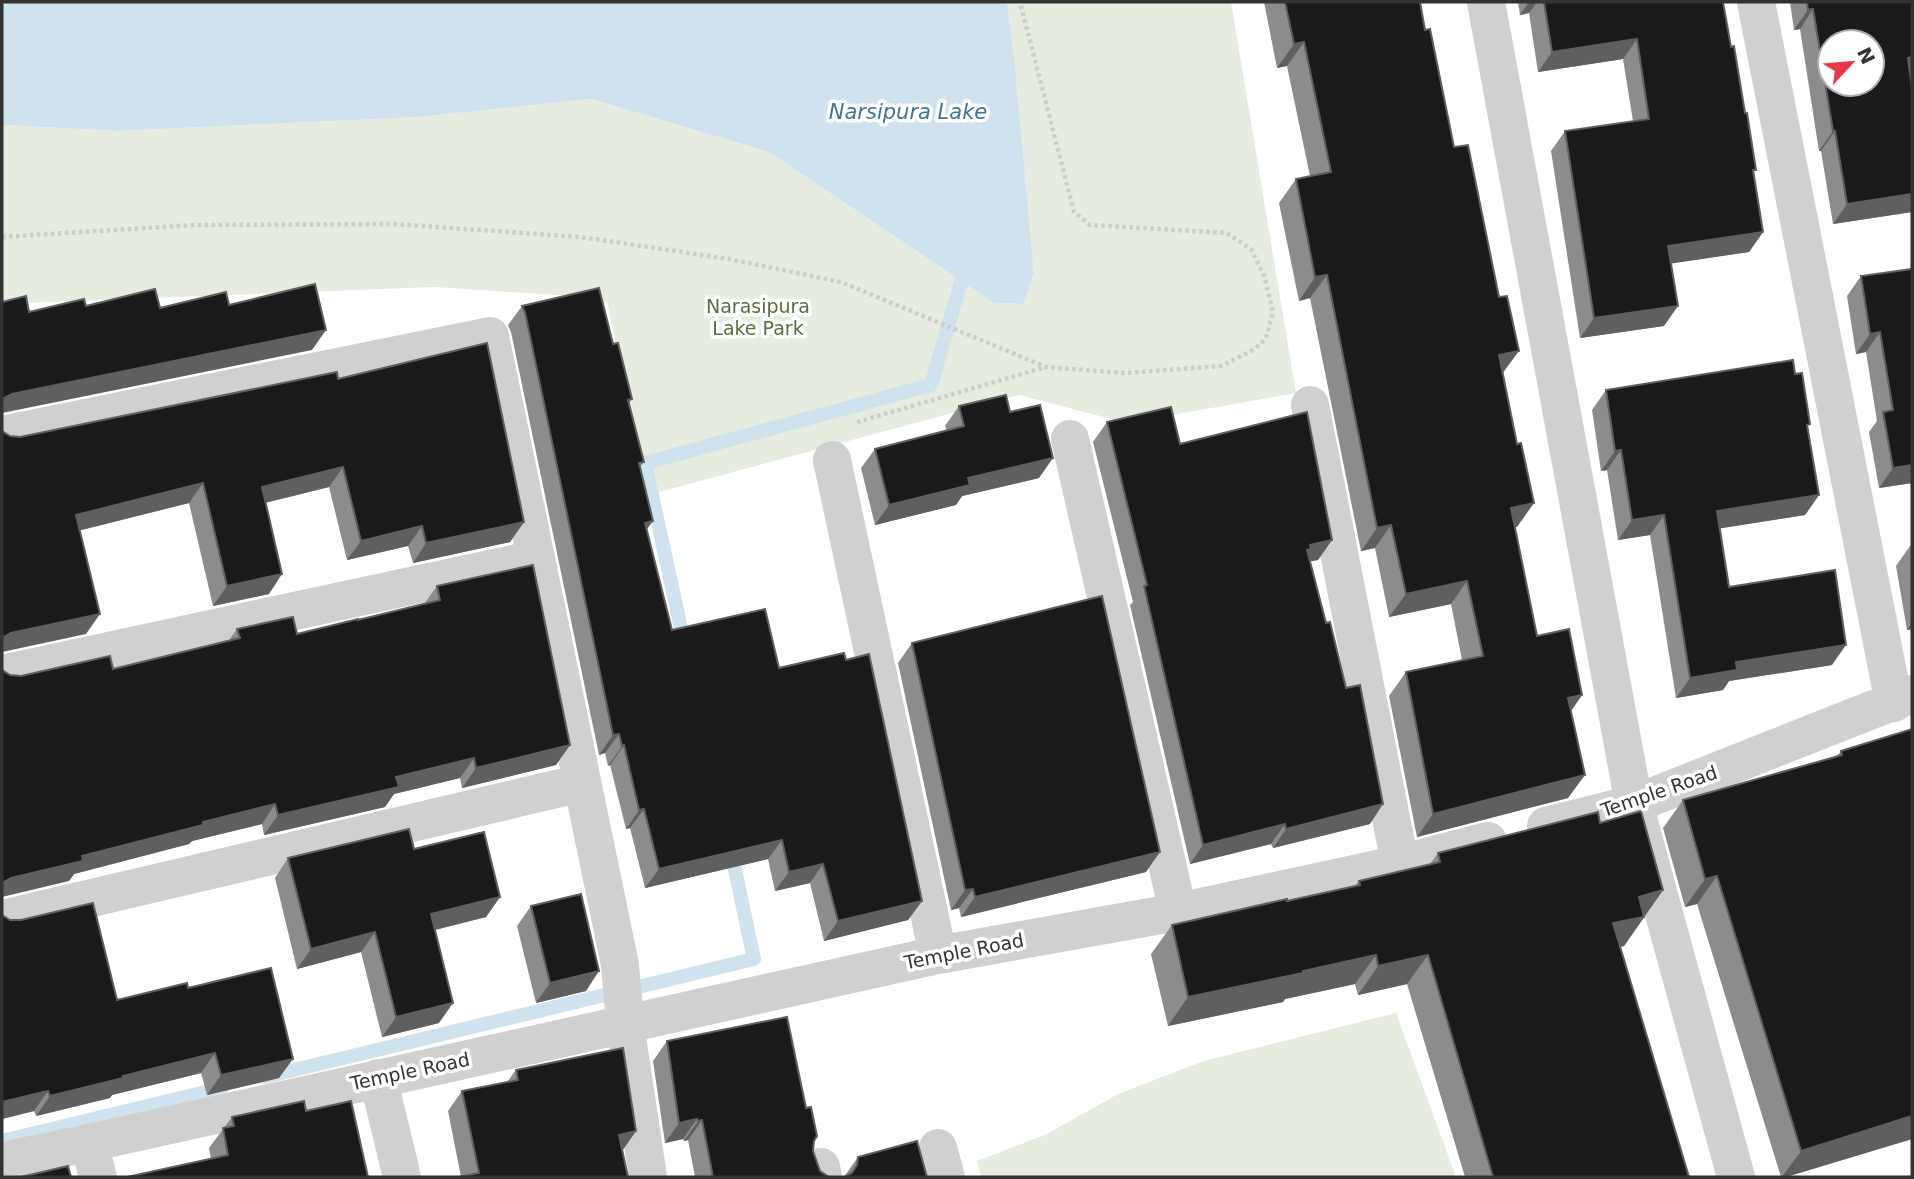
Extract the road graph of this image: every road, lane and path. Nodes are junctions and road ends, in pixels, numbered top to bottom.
1 (1020, 2) edge
2 (1486, 2) edge
3 (1756, 2) edge
4 (2, 237) edge
5 (1046, 368) junction
6 (1310, 405) dead end
7 (851, 424) dead end
8 (2, 435) edge
9 (1070, 439) dead end
10 (832, 460) dead end
11 (536, 559) junction
12 (2, 674) edge
13 (1903, 699) edge
14 (582, 783) junction
15 (1634, 804) junction
16 (1400, 864) junction
17 (1178, 912) junction
18 (2, 919) edge
19 (938, 955) junction
20 (624, 1017) junction
21 (378, 1078) junction
22 (93, 1160) edge
23 (2, 1161) edge
24 (402, 1177) edge
25 (648, 1177) edge
26 (1735, 1177) edge

1 - 5 path
2 - 15 street
3 - 13 street
4 - 5 path
5 - 7 path
6 - 16 street
8 - 11 street
9 - 17 street
10 - 19 street
11 - 12 street
11 - 14 street
13 - 15 street, Temple Road
14 - 18 street
14 - 20 street
15 - 16 street, Temple Road
15 - 26 street
16 - 17 street, Temple Road
17 - 19 street, Temple Road
19 - 20 street, Temple Road
20 - 21 street, Temple Road
20 - 25 street
21 - 22 street, Temple Road
21 - 24 street
22 - 23 street, Temple Road

